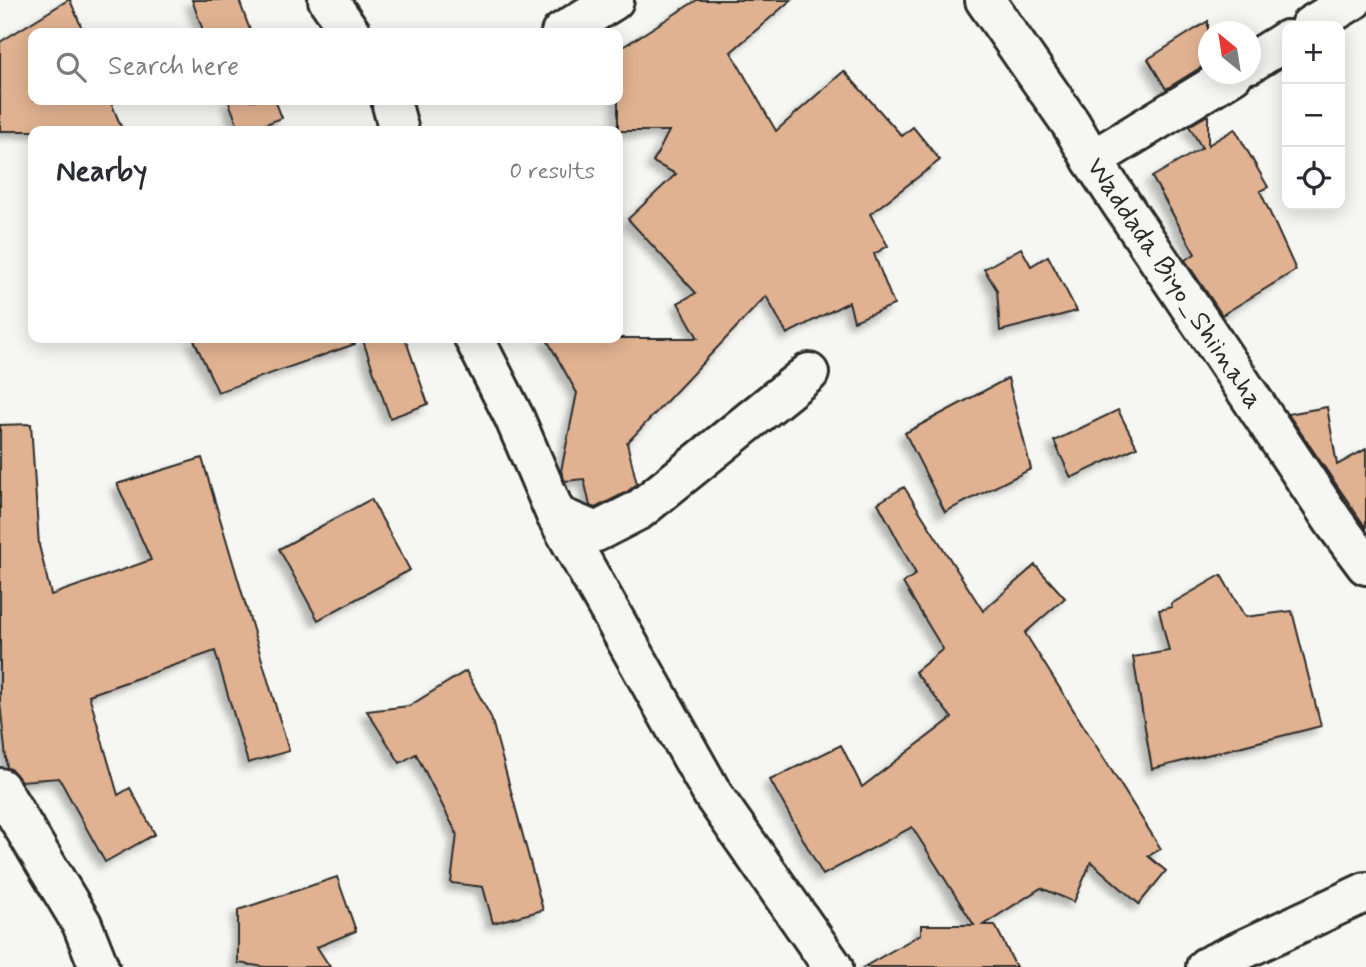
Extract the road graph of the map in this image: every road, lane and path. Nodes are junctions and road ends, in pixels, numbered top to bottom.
1 (328, 0) edge
2 (614, 0) edge
3 (985, 0) edge
4 (1353, 0) edge
5 (1318, 21) edge
6 (348, 28) edge
7 (569, 28) edge
8 (1282, 43) edge
9 (1261, 57) edge
10 (1217, 84) edge
11 (1092, 160) junction
12 (477, 343) edge
13 (809, 373) dead end
14 (556, 515) junction
15 (1366, 565) edge
16 (0, 788) edge
17 (1366, 892) edge
18 (99, 967) edge
19 (833, 967) edge
20 (1206, 967) edge

1 - 6 street
2 - 7 street
3 - 11 street, Waddada Biyo_Shiinaha
4 - 5 street
8 - 9 street
10 - 11 street
11 - 15 street, Waddada Biyo_Shiinaha
12 - 14 street
13 - 14 street
14 - 19 street
16 - 18 street
17 - 20 street

